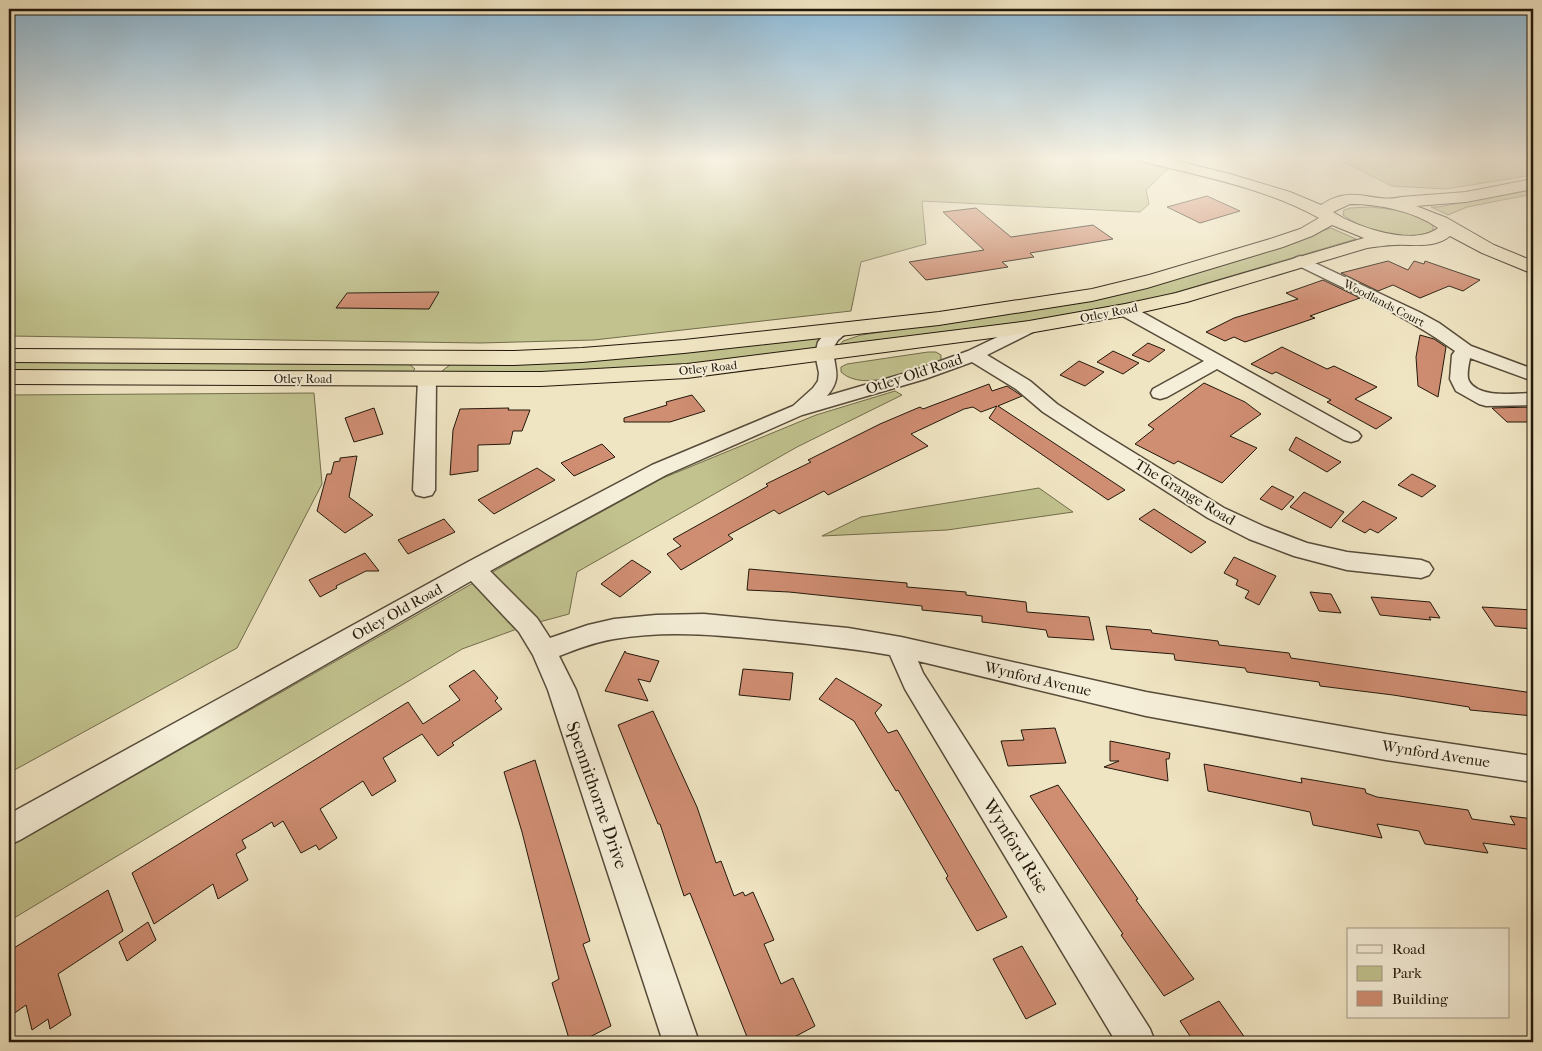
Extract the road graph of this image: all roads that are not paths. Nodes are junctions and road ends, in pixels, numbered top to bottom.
1 (1305, 206) edge
2 (1331, 206) edge
3 (1394, 206) edge
4 (1505, 206) edge
5 (1326, 215) junction
6 (1456, 220) junction
7 (1401, 241) junction
8 (1300, 261) junction
9 (1533, 268) edge
10 (1533, 278) edge
11 (1125, 310) junction
12 (1029, 327) junction
13 (842, 329) junction
14 (1465, 350) junction
15 (974, 355) junction
16 (9, 356) edge
17 (438, 357) junction
18 (1217, 361) junction
19 (825, 362) junction
20 (1533, 375) edge
21 (9, 377) edge
22 (427, 378) junction
23 (875, 388) junction
24 (1160, 393) dead end
25 (1533, 399) edge
26 (795, 411) junction
27 (1351, 436) dead end
28 (424, 490) dead end
29 (474, 569) junction
30 (1421, 570) dead end
31 (901, 648) junction
32 (544, 651) junction
33 (1533, 769) edge
34 (9, 830) edge
35 (681, 1042) edge
36 (1137, 1042) edge

1 - 5 highway
2 - 5 highway, Otley Road
3 - 6 highway
4 - 6 highway
5 - 7 highway
5 - 13 highway, Otley Road
6 - 7 highway, Otley Road
6 - 9 highway
7 - 8 highway, Otley Road
7 - 10 highway
8 - 11 highway, Otley Road
8 - 14 street, Woodlands Court
11 - 12 highway, Otley Road
11 - 18 street
12 - 15 street, Otley Old Road
12 - 19 highway, Otley Road
13 - 17 highway, Otley Road
13 - 19 street, Otley Old Road
14 - 20 street, Woodlands Court
14 - 25 street
15 - 23 street, Otley Old Road
15 - 30 street, The Grange Road
16 - 17 highway, Otley Road
17 - 22 highway
18 - 24 street
18 - 27 street
19 - 22 highway, Otley Road
19 - 23 street
19 - 26 street, Otley Old Road
21 - 22 highway, Otley Road
22 - 28 street
23 - 26 street, Otley Old Road
26 - 29 street, Otley Old Road
29 - 32 street, Spennithorne Drive
29 - 34 street, Otley Old Road
31 - 32 street, Wynford Avenue
31 - 33 street, Wynford Avenue
31 - 36 street, Wynford Rise
32 - 35 street, Spennithorne Drive

